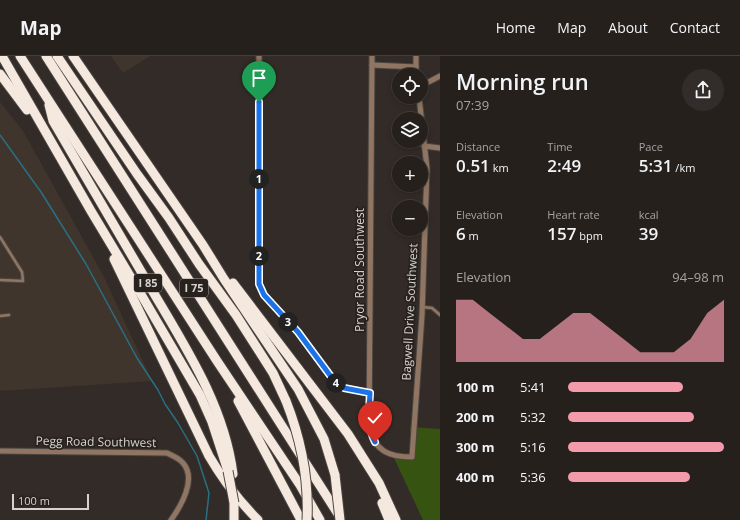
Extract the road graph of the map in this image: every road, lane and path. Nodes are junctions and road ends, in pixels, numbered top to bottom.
1 (2, 56) edge
2 (20, 56) edge
3 (46, 56) edge
4 (57, 56) edge
5 (73, 56) edge
6 (80, 56) edge
7 (259, 56) edge
8 (372, 56) edge
9 (416, 56) edge
10 (372, 65) junction
11 (416, 67) joint
12 (0, 74) edge
13 (440, 76) edge
14 (428, 82) edge
15 (48, 99) junction
16 (108, 107) junction
17 (48, 138) junction
18 (428, 146) edge
19 (424, 148) edge
20 (440, 148) edge
21 (90, 211) junction
22 (0, 237) edge
23 (203, 245) junction
24 (0, 280) edge
25 (422, 306) junction
26 (9, 315) dead end
27 (440, 315) edge
28 (0, 316) edge
29 (217, 361) junction
30 (370, 393) junction
31 (348, 434) junction
32 (0, 451) edge
33 (412, 457) joint
34 (231, 473) junction
35 (231, 490) junction
36 (234, 503) junction
37 (234, 517) edge
38 (171, 520) edge
39 (258, 520) edge
40 (301, 520) edge
41 (307, 520) edge
42 (320, 520) edge
43 (341, 520) edge
44 (389, 520) edge
45 (396, 520) edge

1 - 17 highway
2 - 15 highway, I 75
3 - 43 highway, I 75
4 - 41 highway, bridge
5 - 16 highway
6 - 16 highway
7 - 30 street
8 - 10 street, Pryor Road Southwest
9 - 11 street
10 - 11 street
10 - 30 street, Pryor Road Southwest
12 - 17 highway
13 - 14 street
15 - 29 highway, I 75
15 - 34 highway, I 85
16 - 23 highway
17 - 21 highway
18 - 20 street
19 - 25 street, Bagwell Drive Southwest
21 - 34 highway
21 - 35 highway
22 - 24 lane
23 - 31 highway
23 - 43 highway, bridge
25 - 27 lane
25 - 33 street, Bagwell Drive Southwest
26 - 28 lane
29 - 40 highway
29 - 42 highway, I 75
30 - 33 street, Pryor Road Southwest
31 - 44 highway
31 - 45 highway
32 - 38 street, Pegg Road Southwest
34 - 35 highway, bridge
34 - 36 highway, I 85, bridge
35 - 36 highway, bridge
35 - 39 highway
36 - 37 highway, I 85

